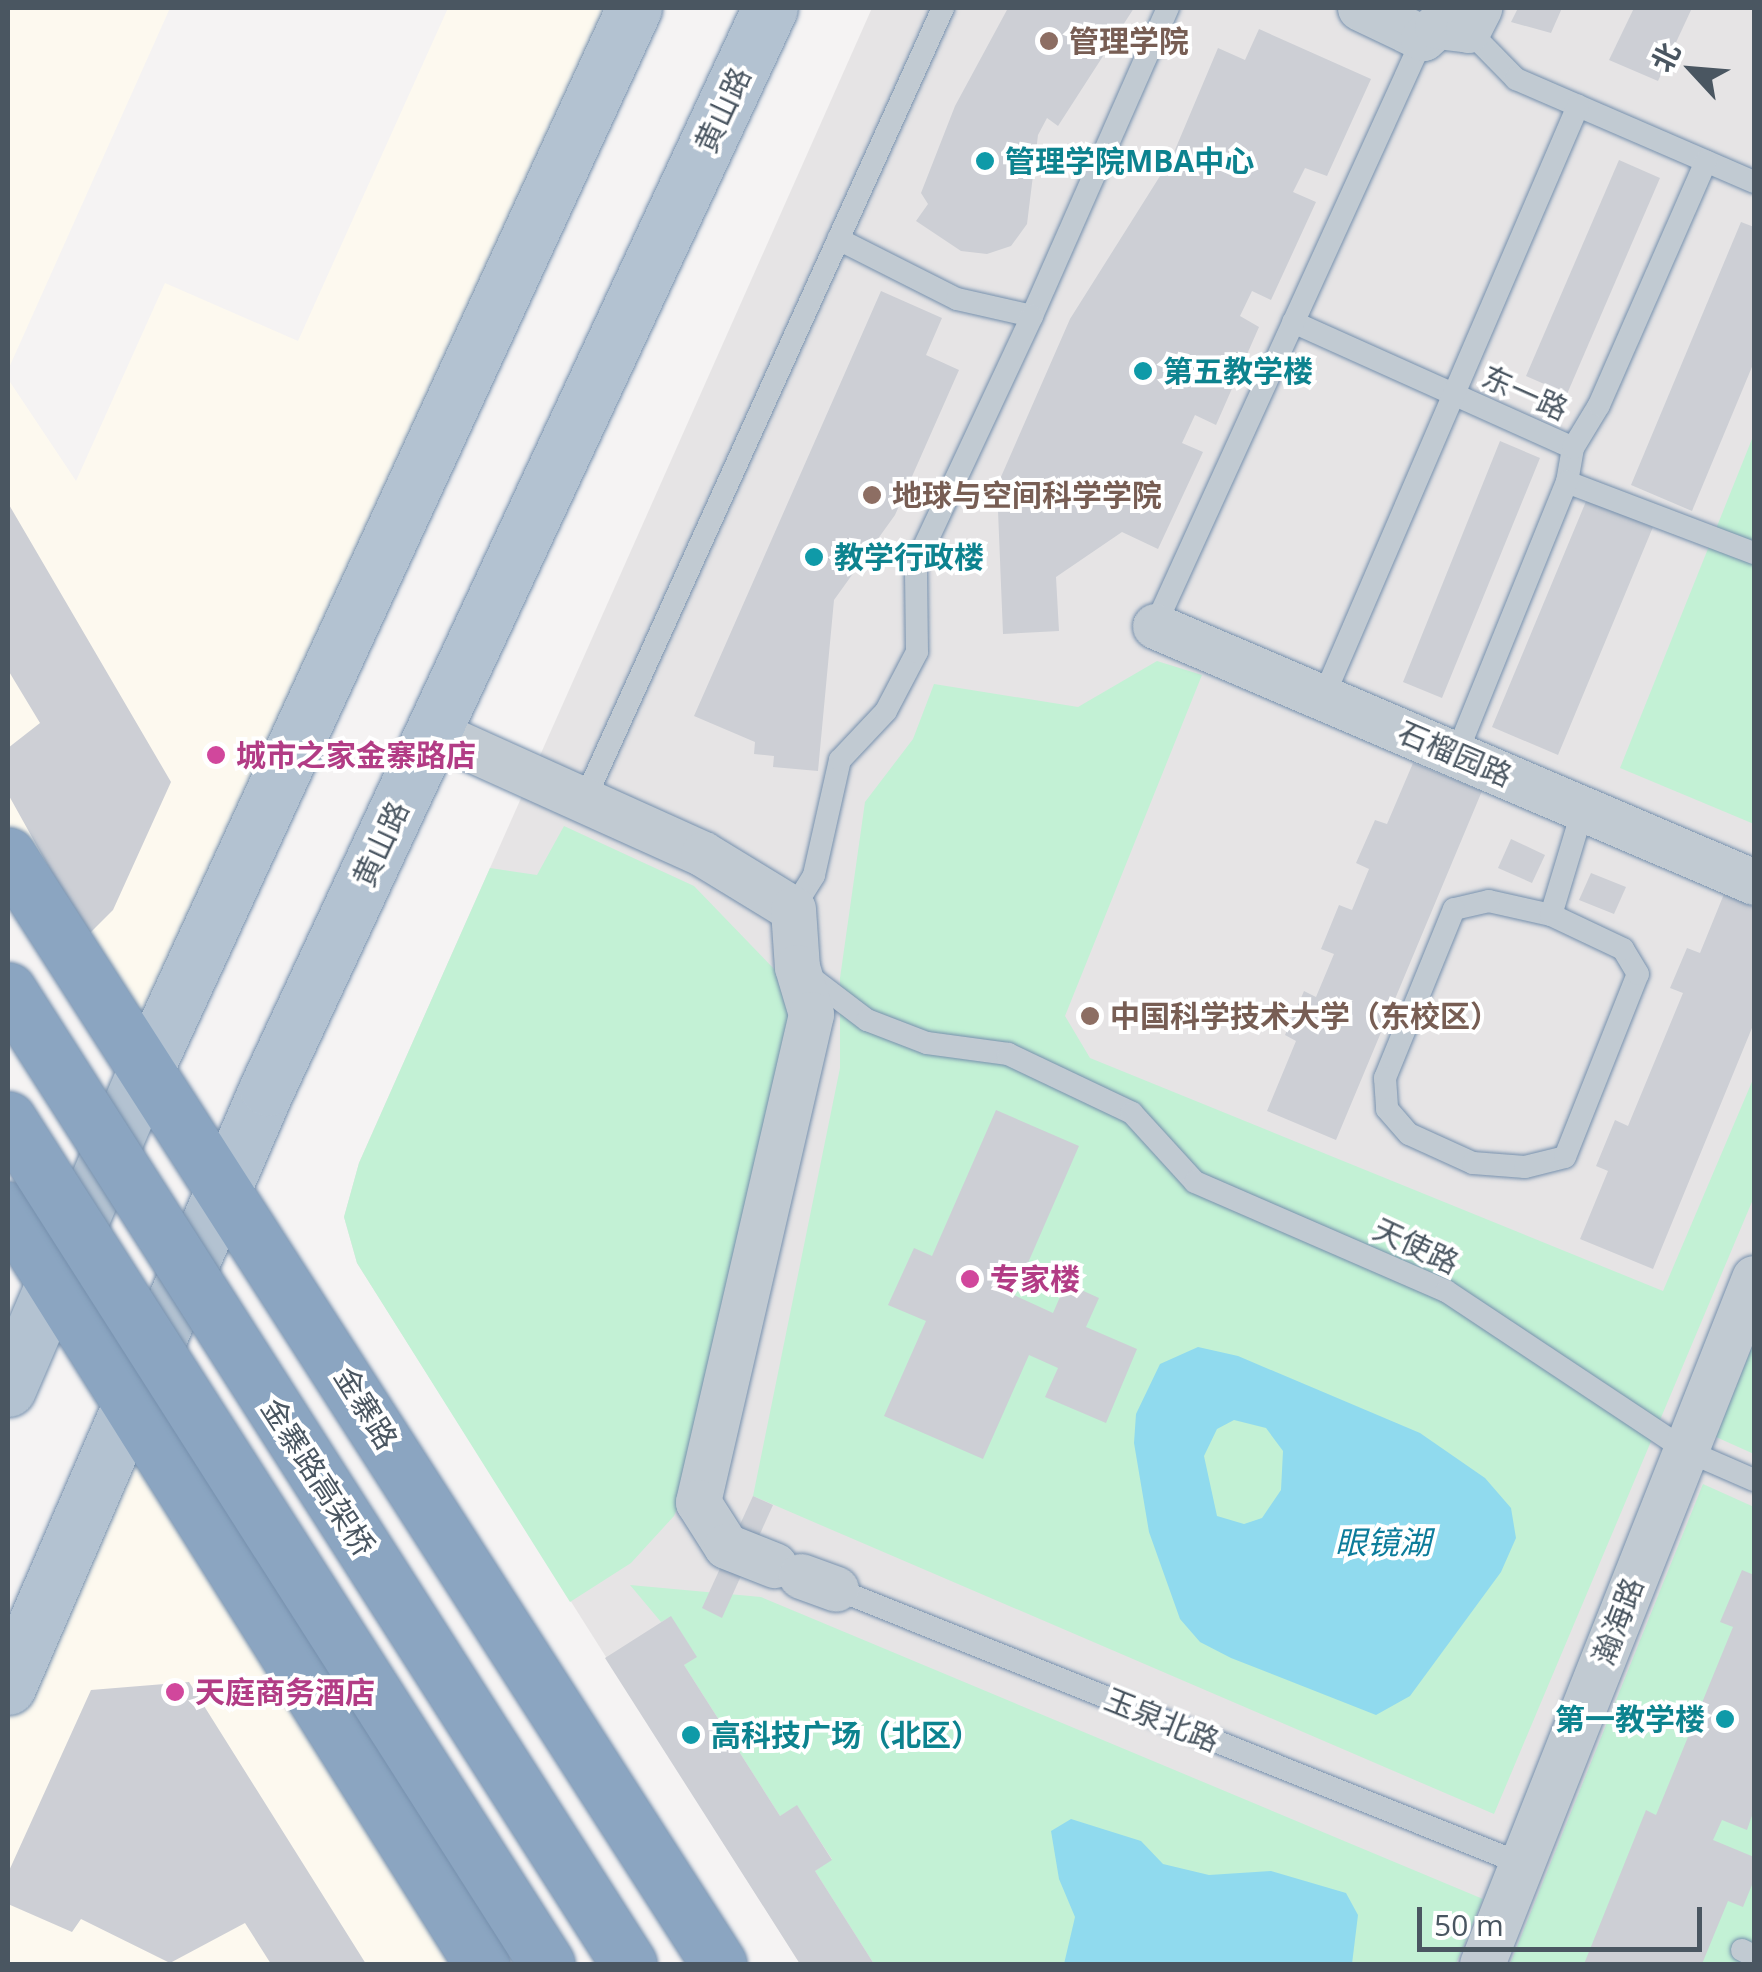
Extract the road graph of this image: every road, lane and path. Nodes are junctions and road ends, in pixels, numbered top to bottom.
1 (634, 8) edge
2 (770, 8) edge
3 (943, 8) edge
4 (1168, 8) edge
5 (1360, 8) edge
6 (1474, 19) edge
7 (1423, 38) junction
8 (1578, 106) junction
9 (1706, 161) junction
10 (1754, 182) edge
11 (838, 239) junction
12 (1032, 316) junction
13 (1293, 322) junction
14 (1454, 394) junction
15 (1573, 448) junction
16 (1568, 482) junction
17 (1754, 553) edge
18 (1154, 626) joint
19 (1323, 698) junction
20 (433, 732) junction
21 (1456, 754) junction
22 (584, 801) junction
23 (1583, 809) junction
24 (8, 855) edge
25 (1754, 882) edge
26 (793, 909) junction
27 (1551, 915) junction
28 (796, 967) junction
29 (8, 990) edge
30 (144, 1073) junction
31 (8, 1119) edge
32 (226, 1186) junction
33 (8, 1209) edge
34 (1754, 1278) edge
35 (55, 1284) junction
36 (8, 1389) edge
37 (132, 1406) junction
38 (1685, 1450) junction
39 (1754, 1480) edge
40 (804, 1577) joint
41 (8, 1687) edge
42 (1522, 1864) junction
43 (482, 1964) edge
44 (547, 1964) edge
45 (629, 1964) edge
46 (719, 1964) edge
47 (1482, 1964) edge

1 - 30 main road
2 - 20 main road, 黄山路
3 - 11 lane
4 - 12 lane
5 - 7 street
6 - 7 street
6 - 8 lane
7 - 13 lane
8 - 9 lane
8 - 14 lane
9 - 10 lane
9 - 15 lane
11 - 12 lane
11 - 22 lane
12 - 26 lane
13 - 14 lane, 东一路
13 - 18 lane
14 - 15 lane, 东一路
14 - 19 lane
15 - 16 lane, 东一路
16 - 17 lane
16 - 21 lane, 东一路
18 - 19 street, 石榴园路
19 - 21 street, 石榴园路
20 - 22 street
20 - 32 main road, 黄山路
21 - 23 street, 石榴园路
22 - 26 street
23 - 25 street, 石榴园路
23 - 27 lane
24 - 30 highway, 金寨路
26 - 28 street
27 - 27 lane
28 - 38 lane, 天使路
28 - 40 street, 玉泉北路
29 - 45 highway, 金寨路高架桥, bridge
30 - 32 highway, 金寨路
30 - 35 main road
31 - 44 highway, bridge
32 - 37 main road, 黄山路
32 - 46 highway, 金寨路
33 - 35 highway
34 - 38 street, 瀚海路
35 - 36 main road
35 - 37 highway
37 - 41 main road, 黄山路
37 - 43 highway
38 - 39 lane, 天使路
38 - 42 street, 瀚海路
40 - 42 lane, 玉泉北路
42 - 47 street, 瀚海路

